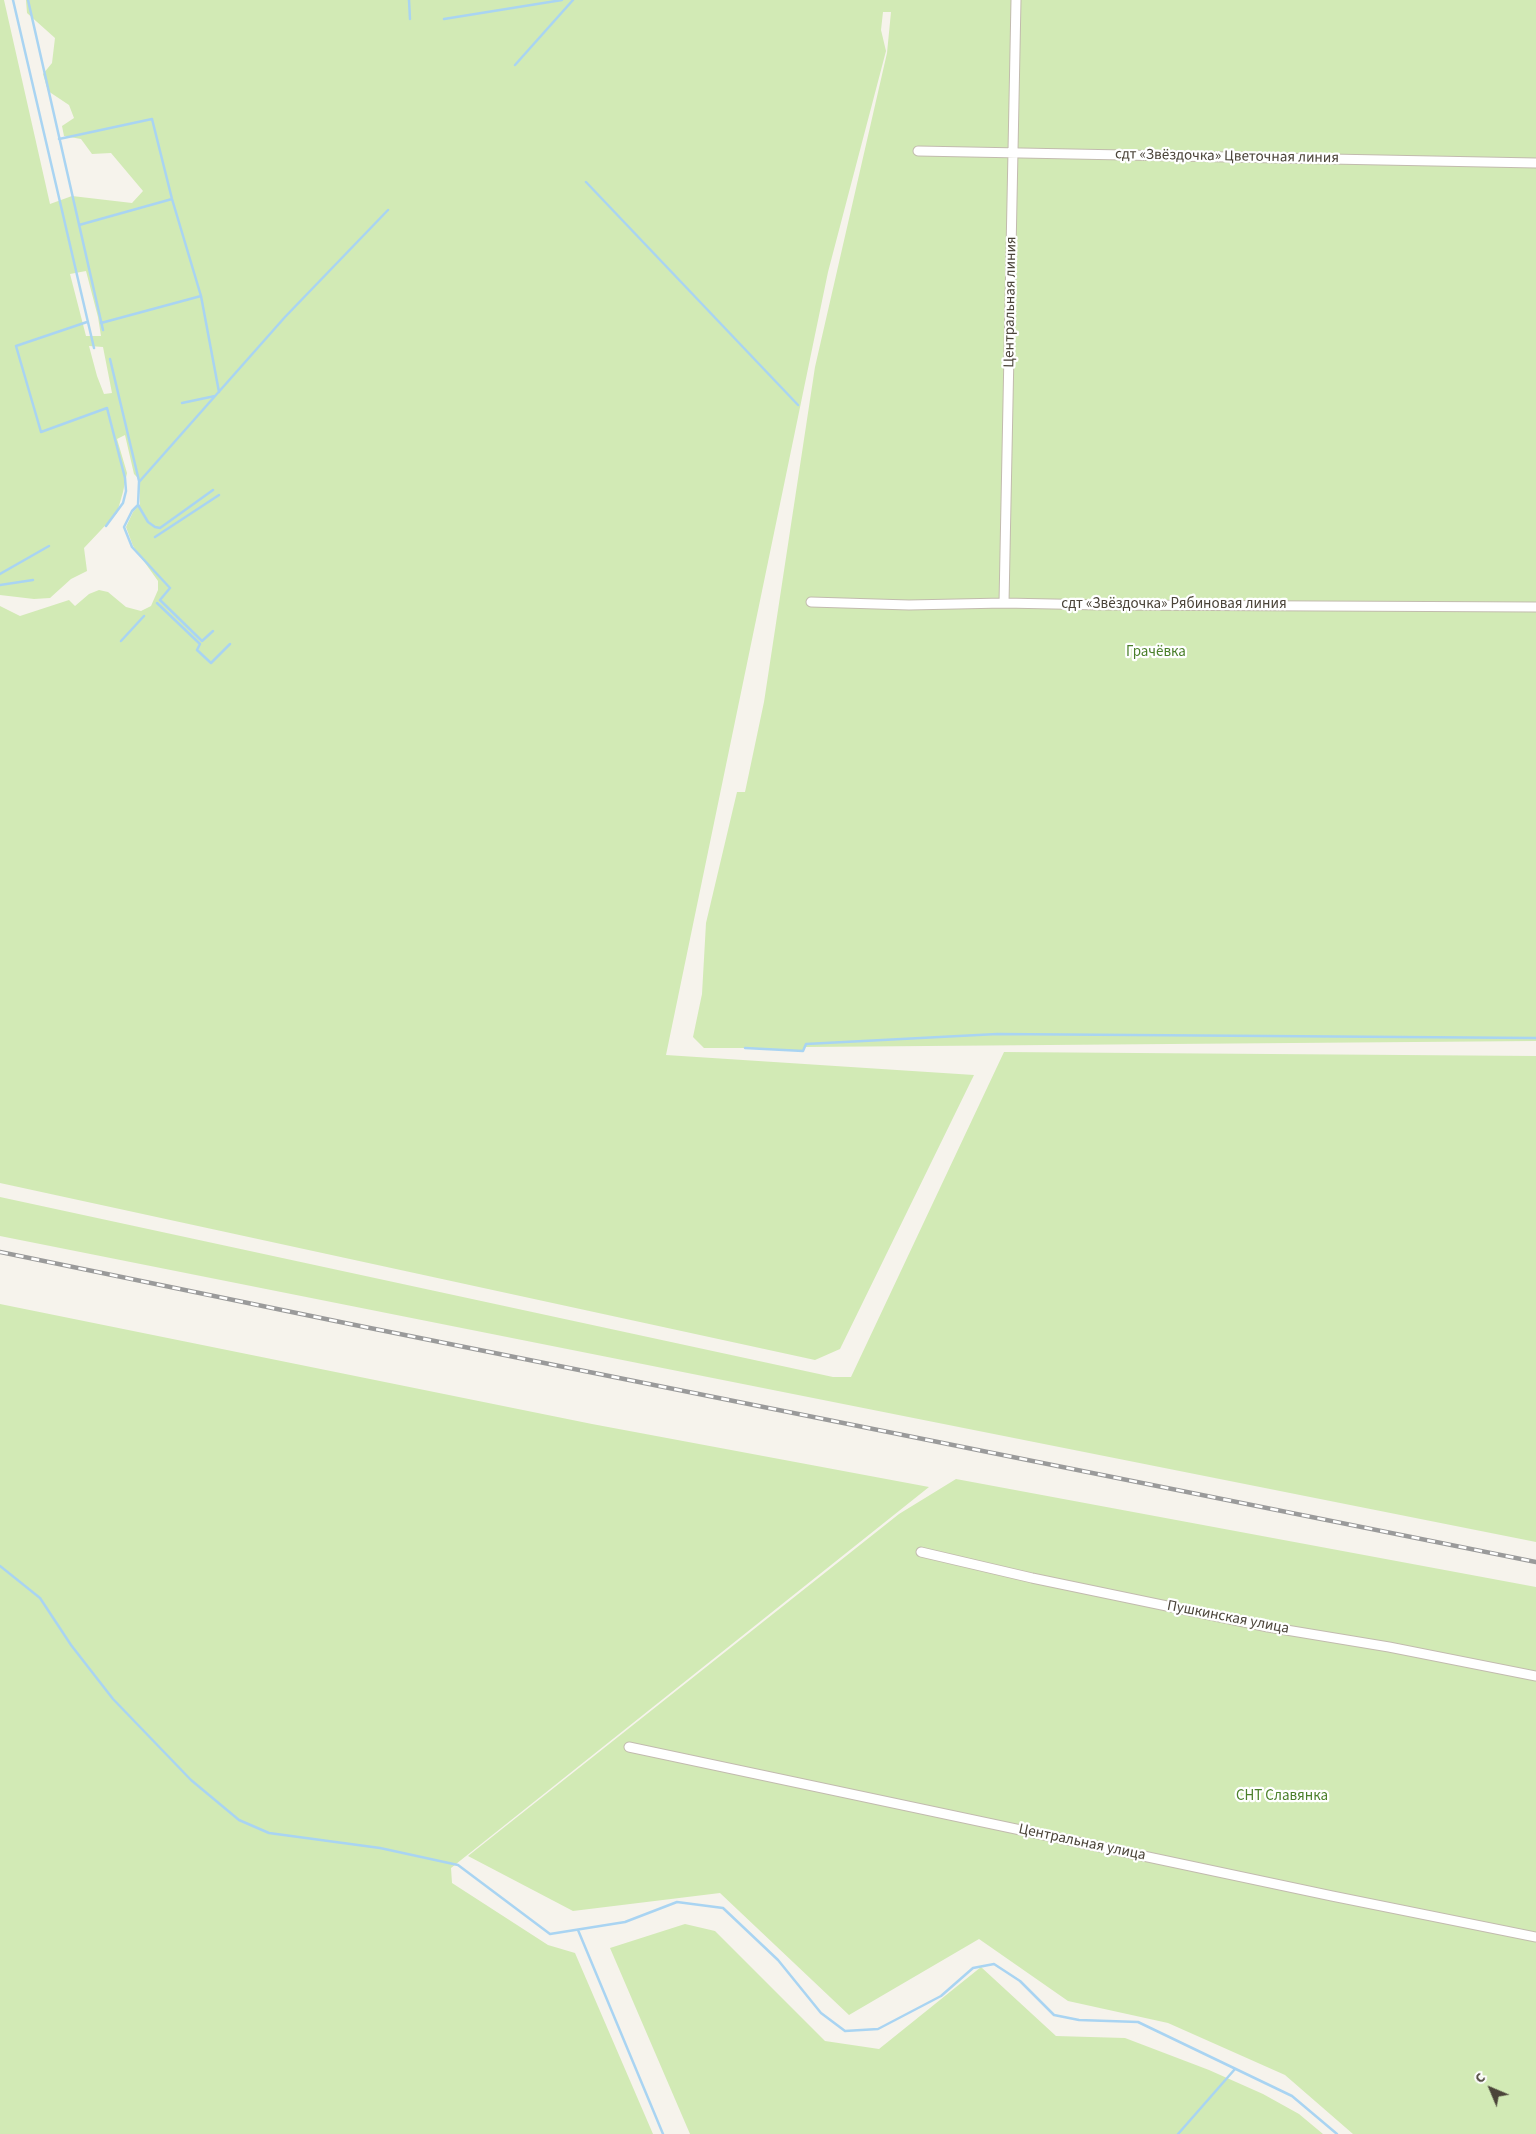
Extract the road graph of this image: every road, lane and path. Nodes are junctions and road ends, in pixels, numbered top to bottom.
1 (1016, 0) edge
2 (918, 151) dead end
3 (1014, 153) junction
4 (1536, 163) edge
5 (811, 602) dead end
6 (1004, 603) junction
7 (1536, 607) edge
8 (921, 1552) dead end
9 (1536, 1676) edge
10 (629, 1747) dead end
11 (1536, 1937) edge

1 - 3 street, Центральная линия
2 - 3 street, сдт «Звёздочка» Цветочная линия
3 - 4 street, сдт «Звёздочка» Цветочная линия
3 - 6 street, Центральная линия
5 - 6 street, сдт «Звёздочка» Рябиновая линия
6 - 7 street, сдт «Звёздочка» Рябиновая линия
8 - 9 street, Пушкинская улица
10 - 11 street, Центральная улица

